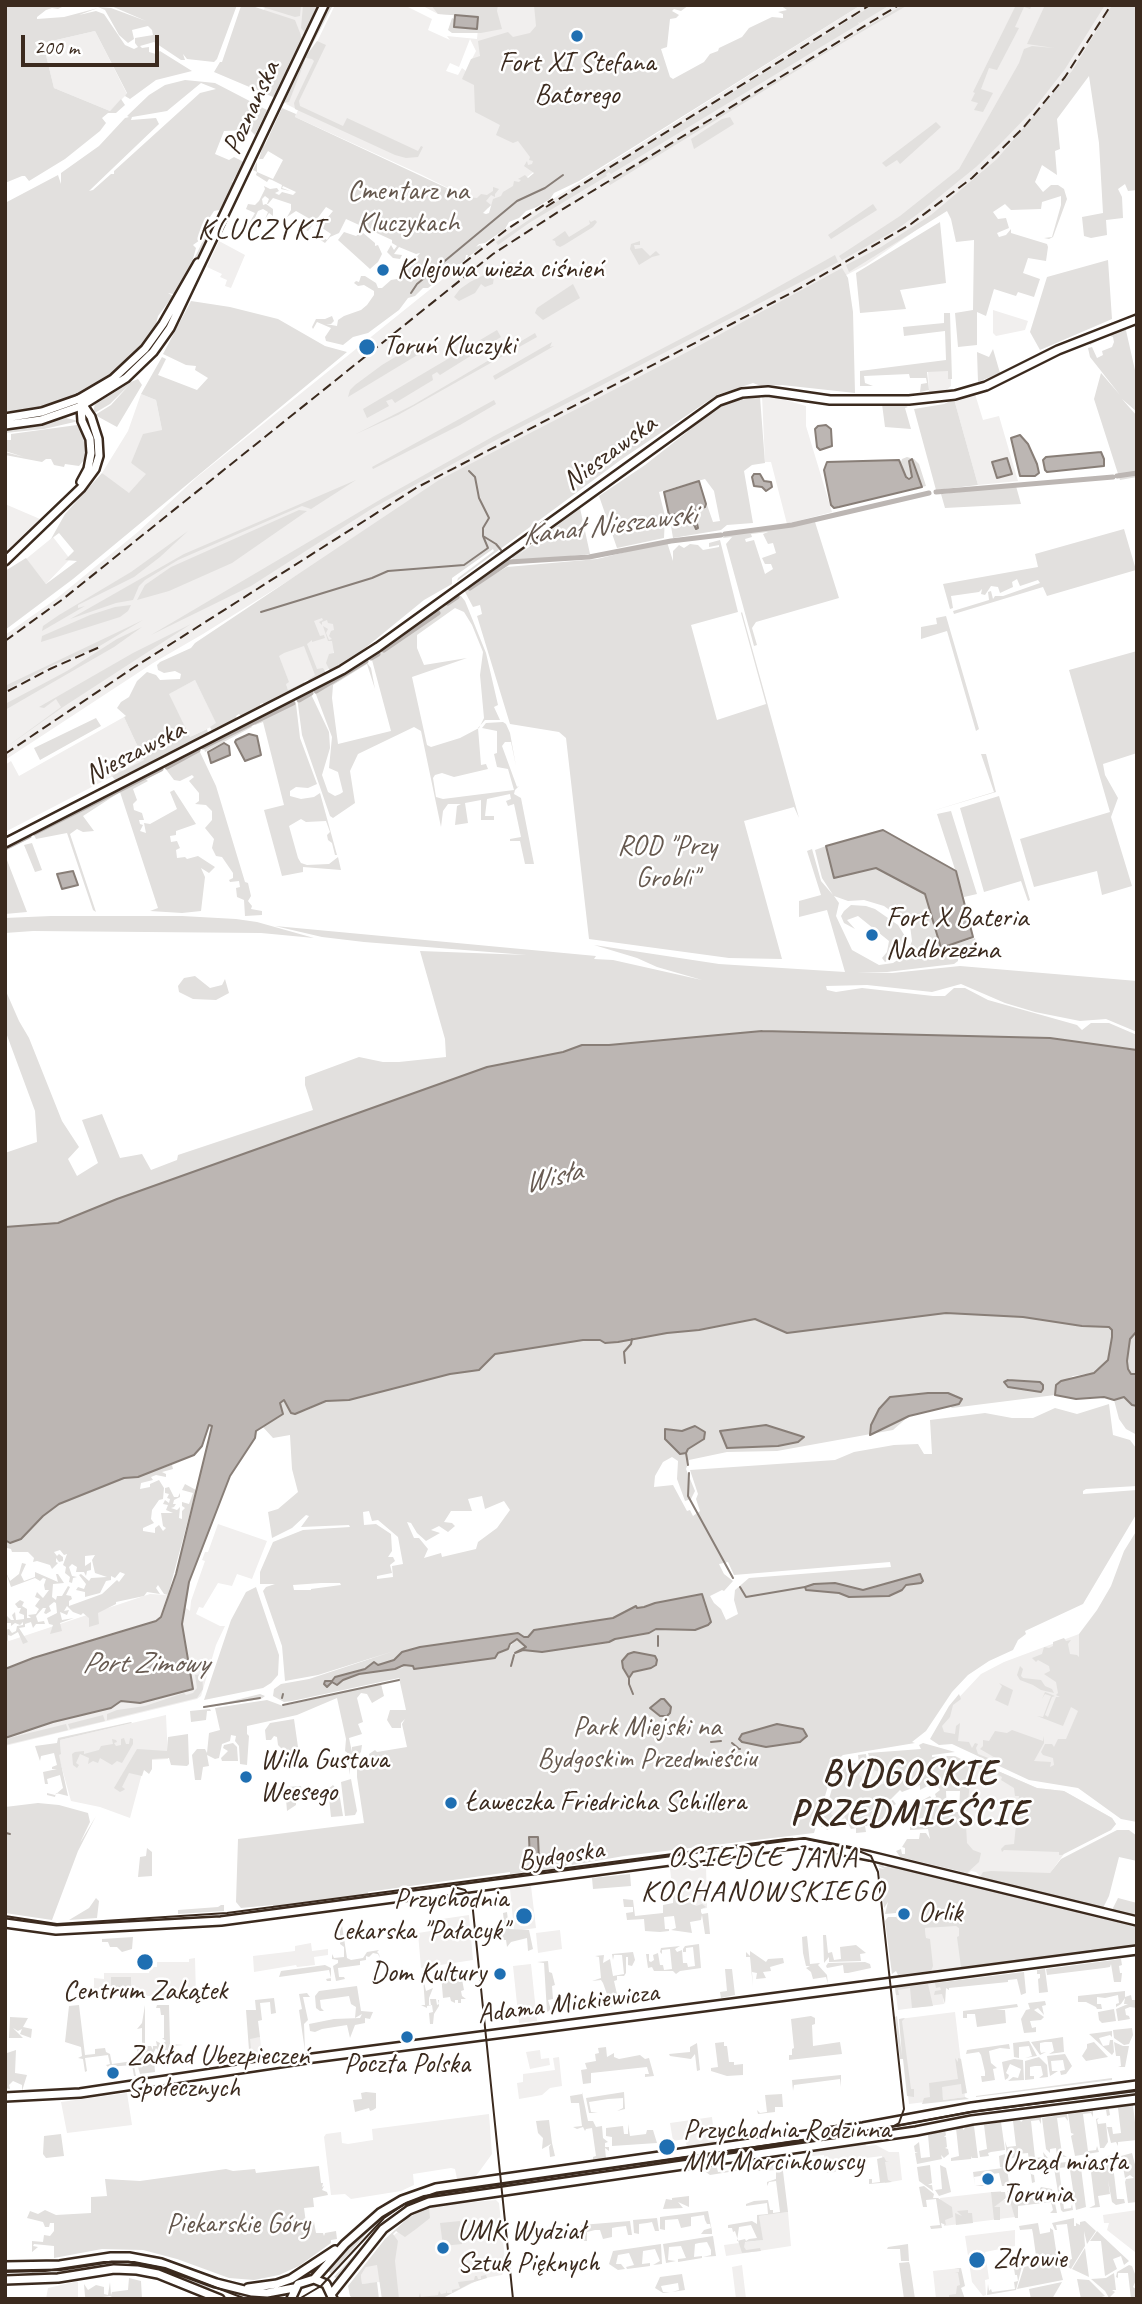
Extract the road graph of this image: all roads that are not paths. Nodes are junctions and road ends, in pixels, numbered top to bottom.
1 (324, 5) edge
2 (218, 229) junction
3 (1137, 319) edge
4 (98, 397) junction
5 (80, 402) junction
6 (51, 417) junction
7 (91, 417) junction
8 (5, 418) edge
9 (82, 421) junction
10 (5, 425) edge
11 (77, 489) junction
12 (5, 561) edge
13 (5, 843) edge
14 (1137, 1921) edge
15 (5, 1923) edge
16 (1137, 1950) edge
17 (1137, 2085) edge
18 (5, 2097) edge
19 (1137, 2099) edge
20 (345, 2244) junction
21 (5, 2266) edge
22 (314, 2279) junction
23 (5, 2280) edge
24 (294, 2288) junction
25 (241, 2289) junction
26 (333, 2296) edge
27 (220, 2299) edge
28 (290, 2299) edge

1 - 2 main road, Poznańska
2 - 4 main road, Poznańska
2 - 5 main road, Poznańska
3 - 13 main road, Nieszawska
4 - 5 main road, Poznańska
4 - 7 main road
5 - 6 main road
5 - 7 main road
5 - 8 main road
5 - 9 main road
6 - 9 main road
6 - 10 main road
7 - 11 main road
9 - 11 main road
11 - 12 main road
14 - 15 main road, Bydgoska
16 - 18 main road, Adama Mickiewicza
17 - 20 main road
19 - 26 main road
20 - 22 main road
20 - 25 main road
21 - 25 main road
22 - 24 main road
22 - 26 main road
23 - 27 main road
24 - 25 main road
24 - 28 main road

